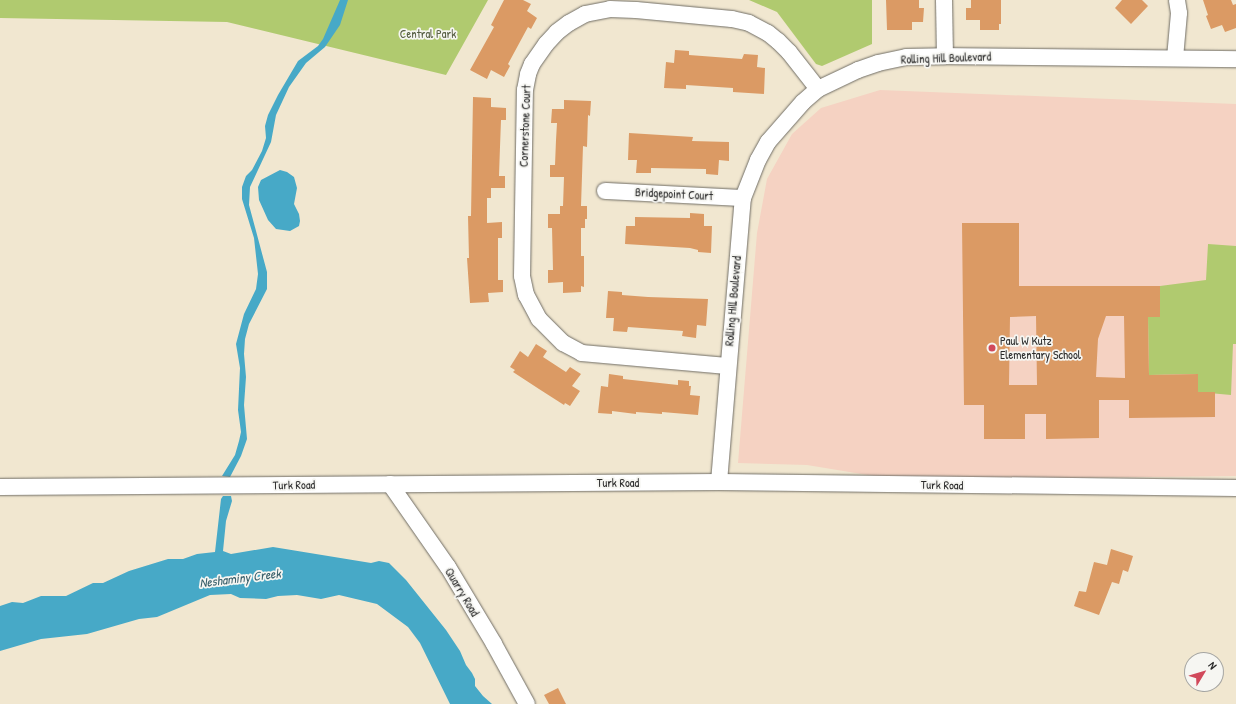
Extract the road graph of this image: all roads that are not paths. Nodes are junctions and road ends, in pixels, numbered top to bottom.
1 (944, 0) edge
2 (1177, 0) edge
3 (945, 56) junction
4 (1175, 58) junction
5 (1236, 59) edge
6 (818, 89) junction
7 (605, 191) dead end
8 (743, 198) junction
9 (727, 366) junction
10 (719, 482) junction
11 (390, 484) junction
12 (0, 487) edge
13 (1236, 488) edge
14 (527, 704) edge

1 - 3 street
2 - 4 street
3 - 4 street, Rolling Hill Boulevard
3 - 6 street, Rolling Hill Boulevard
4 - 5 street, Rolling Hill Boulevard
6 - 8 street, Rolling Hill Boulevard
6 - 9 street, Cornerstone Court
7 - 8 street, Bridgepoint Court
8 - 9 street, Rolling Hill Boulevard
9 - 10 street, Rolling Hill Boulevard
10 - 11 street, Turk Road
10 - 13 street, Turk Road
11 - 12 street, Turk Road
11 - 14 street, Quarry Road

